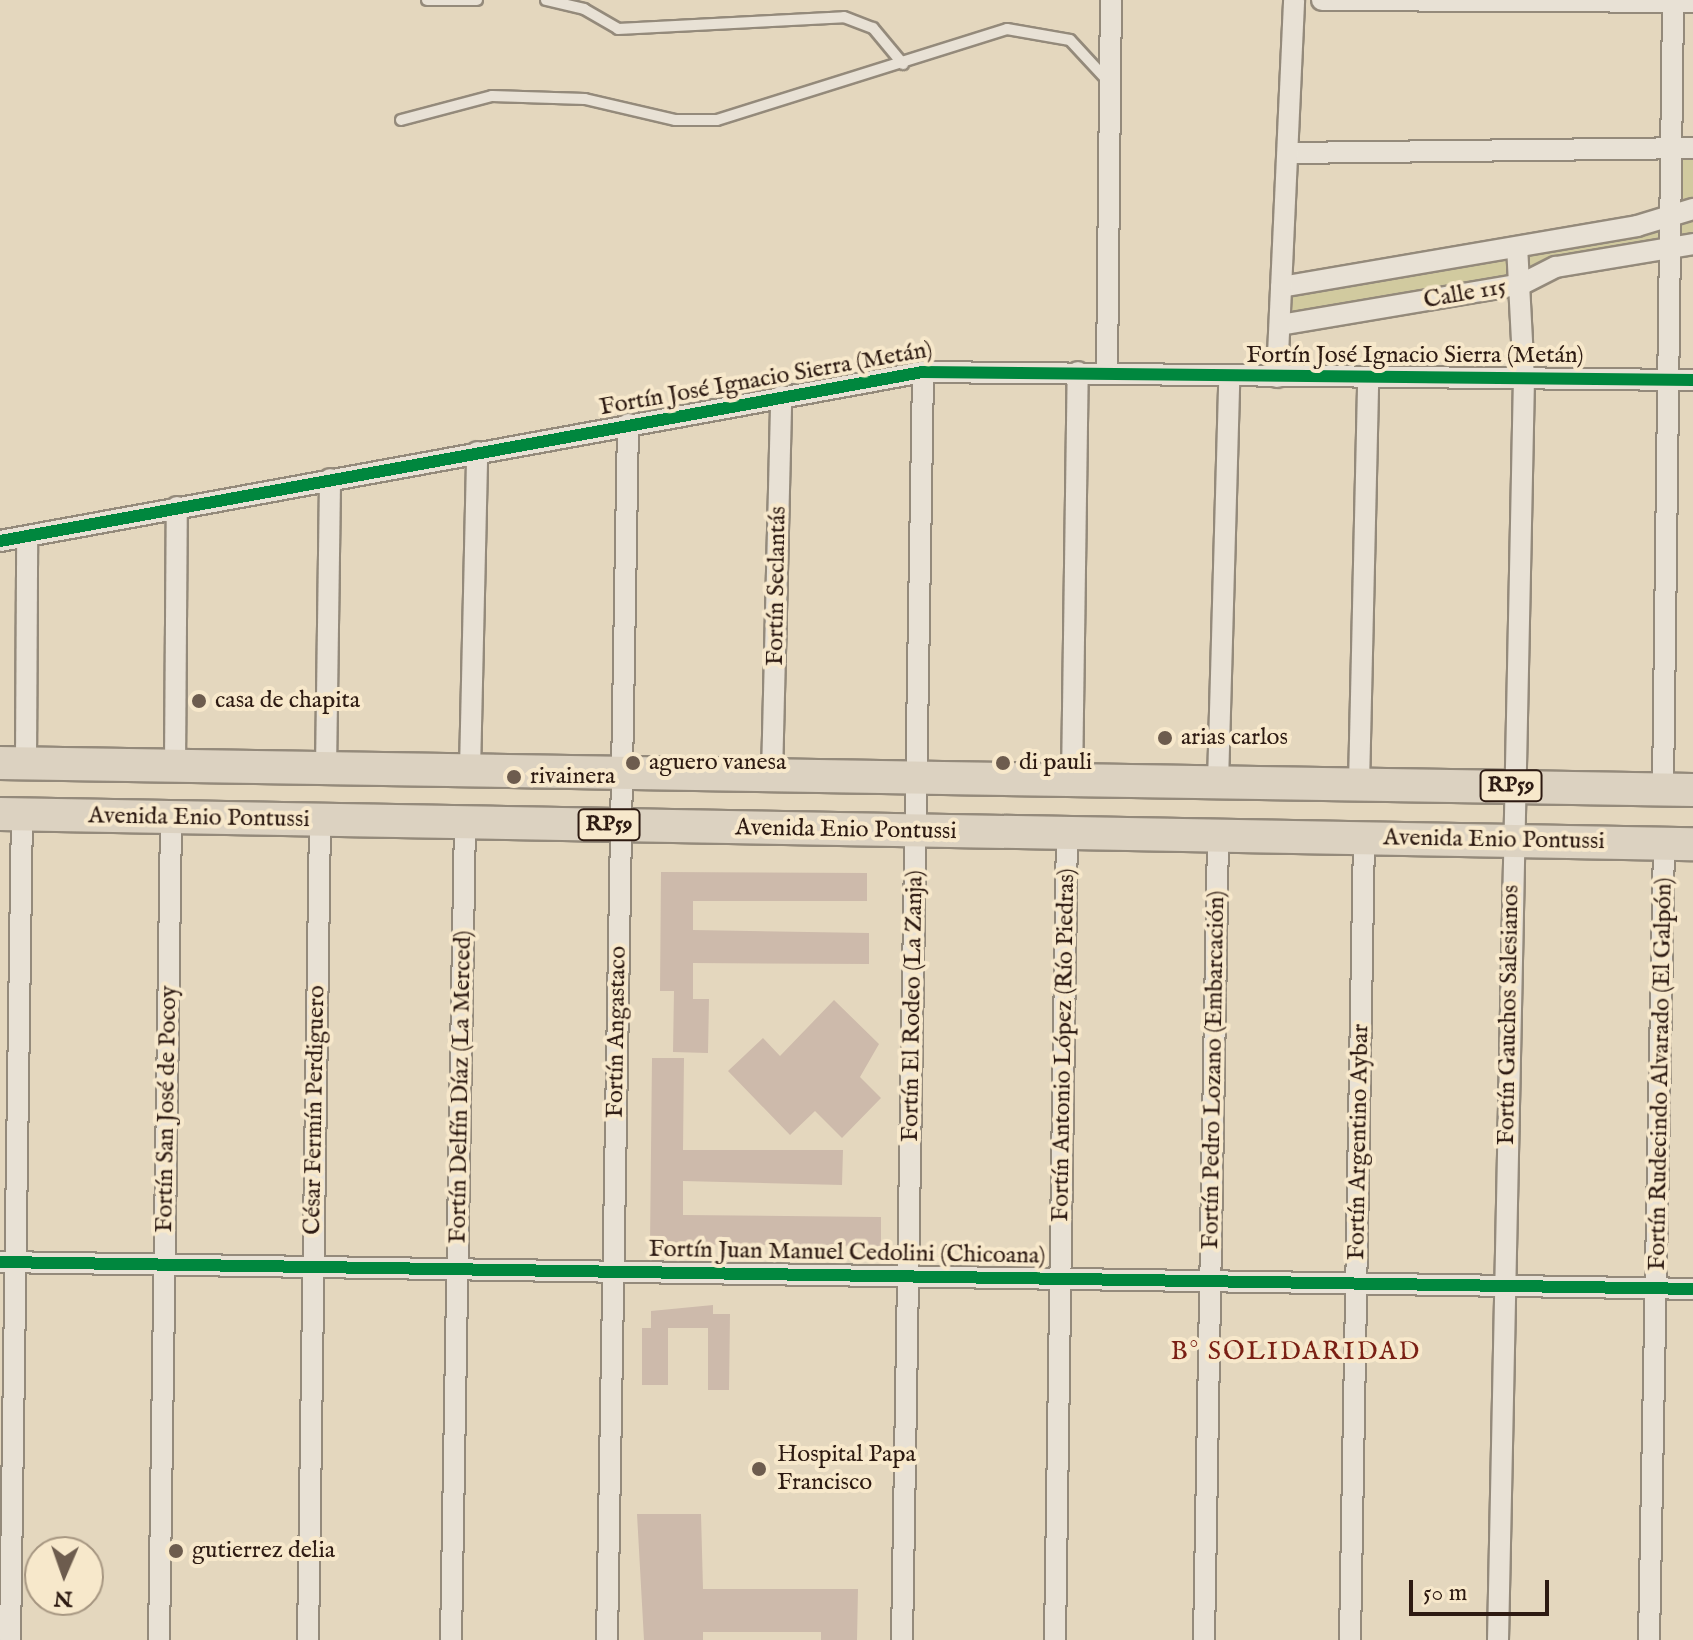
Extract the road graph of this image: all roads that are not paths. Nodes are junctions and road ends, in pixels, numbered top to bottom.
1 (427, 0) edge
2 (477, 0) edge
3 (546, 0) edge
4 (1111, 0) edge
5 (1294, 0) edge
6 (1322, 0) edge
7 (1680, 1) edge
8 (903, 64) junction
9 (1109, 82) junction
10 (401, 120) dead end
11 (1683, 148) edge
12 (1288, 153) junction
13 (1684, 212) edge
14 (1693, 244) edge
15 (1517, 247) junction
16 (1672, 248) junction
17 (1522, 284) junction
18 (1281, 287) junction
19 (1280, 325) junction
20 (923, 372) junction
21 (1078, 372) junction
22 (1107, 373) junction
23 (1229, 377) junction
24 (1277, 377) junction
25 (1368, 377) junction
26 (1524, 379) junction
27 (1670, 380) junction
28 (1693, 380) edge
29 (781, 396) junction
30 (628, 424) junction
31 (477, 452) junction
32 (330, 479) junction
33 (177, 507) junction
34 (27, 537) junction
35 (0, 541) edge
36 (13, 763) edge
37 (175, 766) junction
38 (326, 769) junction
39 (470, 770) junction
40 (622, 773) junction
41 (772, 776) junction
42 (917, 779) junction
43 (1072, 782) junction
44 (1218, 783) junction
45 (1359, 785) junction
46 (1514, 786) junction
47 (1678, 789) edge
48 (11, 814) edge
49 (171, 817) junction
50 (320, 820) junction
51 (465, 823) junction
52 (621, 825) junction
53 (916, 831) junction
54 (1067, 834) junction
55 (1218, 837) junction
56 (1364, 837) junction
57 (1512, 841) junction
58 (1678, 844) edge
59 (8, 1262) edge
60 (164, 1265) junction
61 (313, 1267) junction
62 (458, 1270) junction
63 (613, 1273) junction
64 (908, 1273) junction
65 (1061, 1277) junction
66 (1210, 1281) junction
67 (1357, 1284) junction
68 (1504, 1286) junction
69 (1658, 1288) junction
70 (1693, 1289) edge
71 (10, 1640) edge
72 (159, 1640) edge
73 (308, 1640) edge
74 (451, 1640) edge
75 (607, 1640) edge
76 (902, 1640) edge
77 (1055, 1640) edge
78 (1204, 1640) edge
79 (1350, 1640) edge
80 (1498, 1640) edge
81 (1649, 1640) edge

1 - 2 lane
3 - 8 lane
4 - 9 street
5 - 12 street
6 - 7 street
7 - 11 street
8 - 9 lane
8 - 10 lane
9 - 22 street
11 - 12 street
11 - 13 street
12 - 18 street
13 - 15 street
13 - 16 street
14 - 16 street, Calle 115
15 - 17 street, Fortín Gauchos Salesianos
15 - 18 street
16 - 17 street, Calle 115
16 - 27 street
17 - 19 street, Calle 115
17 - 26 street, Fortín Gauchos Salesianos
18 - 19 street
19 - 24 street
20 - 21 street, Fortín José Ignacio Sierra (Metán)
20 - 29 street, Fortín José Ignacio Sierra (Metán)
20 - 42 street, Fortín El Rodeo (La Zanja)
21 - 22 street, Fortín José Ignacio Sierra (Metán)
21 - 43 street
22 - 23 street, Fortín José Ignacio Sierra (Metán)
23 - 24 street, Fortín José Ignacio Sierra (Metán)
23 - 44 street
24 - 25 street, Fortín José Ignacio Sierra (Metán)
25 - 26 street, Fortín José Ignacio Sierra (Metán)
25 - 45 street
26 - 27 street, Fortín José Ignacio Sierra (Metán)
26 - 46 street, Fortín Gauchos Salesianos
27 - 28 street, Fortín José Ignacio Sierra (Metán)
27 - 47 street
29 - 30 street, Fortín José Ignacio Sierra (Metán)
29 - 41 street, Fortín Seclantás
30 - 31 street, Fortín José Ignacio Sierra (Metán)
30 - 40 street, Fortín Angastaco
31 - 32 street, Fortín José Ignacio Sierra (Metán)
31 - 39 street
32 - 33 street, Fortín José Ignacio Sierra (Metán)
32 - 38 street
33 - 34 street, Fortín José Ignacio Sierra (Metán)
33 - 37 street
34 - 35 street, Fortín José Ignacio Sierra (Metán)
34 - 36 street
36 - 37 main road, RP59
37 - 38 main road, RP59
38 - 39 main road, RP59
39 - 40 main road, RP59
40 - 41 main road, RP59
40 - 52 street, Fortín Angastaco
41 - 42 main road, RP59
42 - 43 main road, RP59
42 - 53 street, Fortín El Rodeo (La Zanja)
43 - 44 main road, RP59
44 - 45 main road, RP59
45 - 46 main road, RP59
46 - 47 main road, RP59
46 - 57 street, Fortín Gauchos Salesianos
48 - 49 main road, Avenida Enio Pontussi / RP59
48 - 59 street
49 - 50 main road, Avenida Enio Pontussi / RP59
49 - 60 street, Fortín San José de Pocoy
50 - 51 main road, Avenida Enio Pontussi / RP59
50 - 61 street, César Fermín Perdiguero
51 - 52 main road, Avenida Enio Pontussi / RP59
51 - 62 street, Fortín Delfín Díaz (La Merced)
52 - 53 main road, Avenida Enio Pontussi / RP59
52 - 63 street, Fortín Angastaco
53 - 54 main road, Avenida Enio Pontussi / RP59
53 - 64 street, Fortín El Rodeo (La Zanja)
54 - 55 main road, Avenida Enio Pontussi / RP59
54 - 65 street, Fortín Antonio López (Río Piedras)
55 - 56 main road, Avenida Enio Pontussi / RP59
55 - 66 street, Fortín Pedro Lozano (Embarcación)
56 - 57 main road, Avenida Enio Pontussi / RP59
56 - 67 street, Fortín Argentino Aybar
57 - 58 main road, Avenida Enio Pontussi / RP59
57 - 68 street, Fortín Gauchos Salesianos
58 - 69 street, Fortín Rudecindo Alvarado (El Galpón)
59 - 60 street, Fortín Juan Manuel Cedolini (Chicoana)
59 - 71 street
60 - 61 street, Fortín Juan Manuel Cedolini (Chicoana)
60 - 72 street, Fortín San José de Pocoy
61 - 62 street, Fortín Juan Manuel Cedolini (Chicoana)
61 - 73 street, César Fermín Perdiguero
62 - 63 street, Fortín Juan Manuel Cedolini (Chicoana)
62 - 74 street, Fortín Delfín Díaz (La Merced)
63 - 64 street, Fortín Juan Manuel Cedolini (Chicoana)
63 - 75 street, Fortín Angastaco
64 - 65 street, Fortín Juan Manuel Cedolini (Chicoana)
64 - 76 street, Fortín El Rodeo (La Zanja)
65 - 66 street, Fortín Juan Manuel Cedolini (Chicoana)
65 - 77 street, Fortín Antonio López (Río Piedras)
66 - 67 street, Fortín Juan Manuel Cedolini (Chicoana)
66 - 78 street, Fortín Pedro Lozano (Embarcación)
67 - 68 street, Fortín Juan Manuel Cedolini (Chicoana)
67 - 79 street, Fortín Argentino Aybar
68 - 69 street, Fortín Juan Manuel Cedolini (Chicoana)
68 - 80 street, Fortín Gauchos Salesianos
69 - 70 street, Fortín Juan Manuel Cedolini (Chicoana)
69 - 81 street, Fortín Rudecindo Alvarado (El Galpón)

